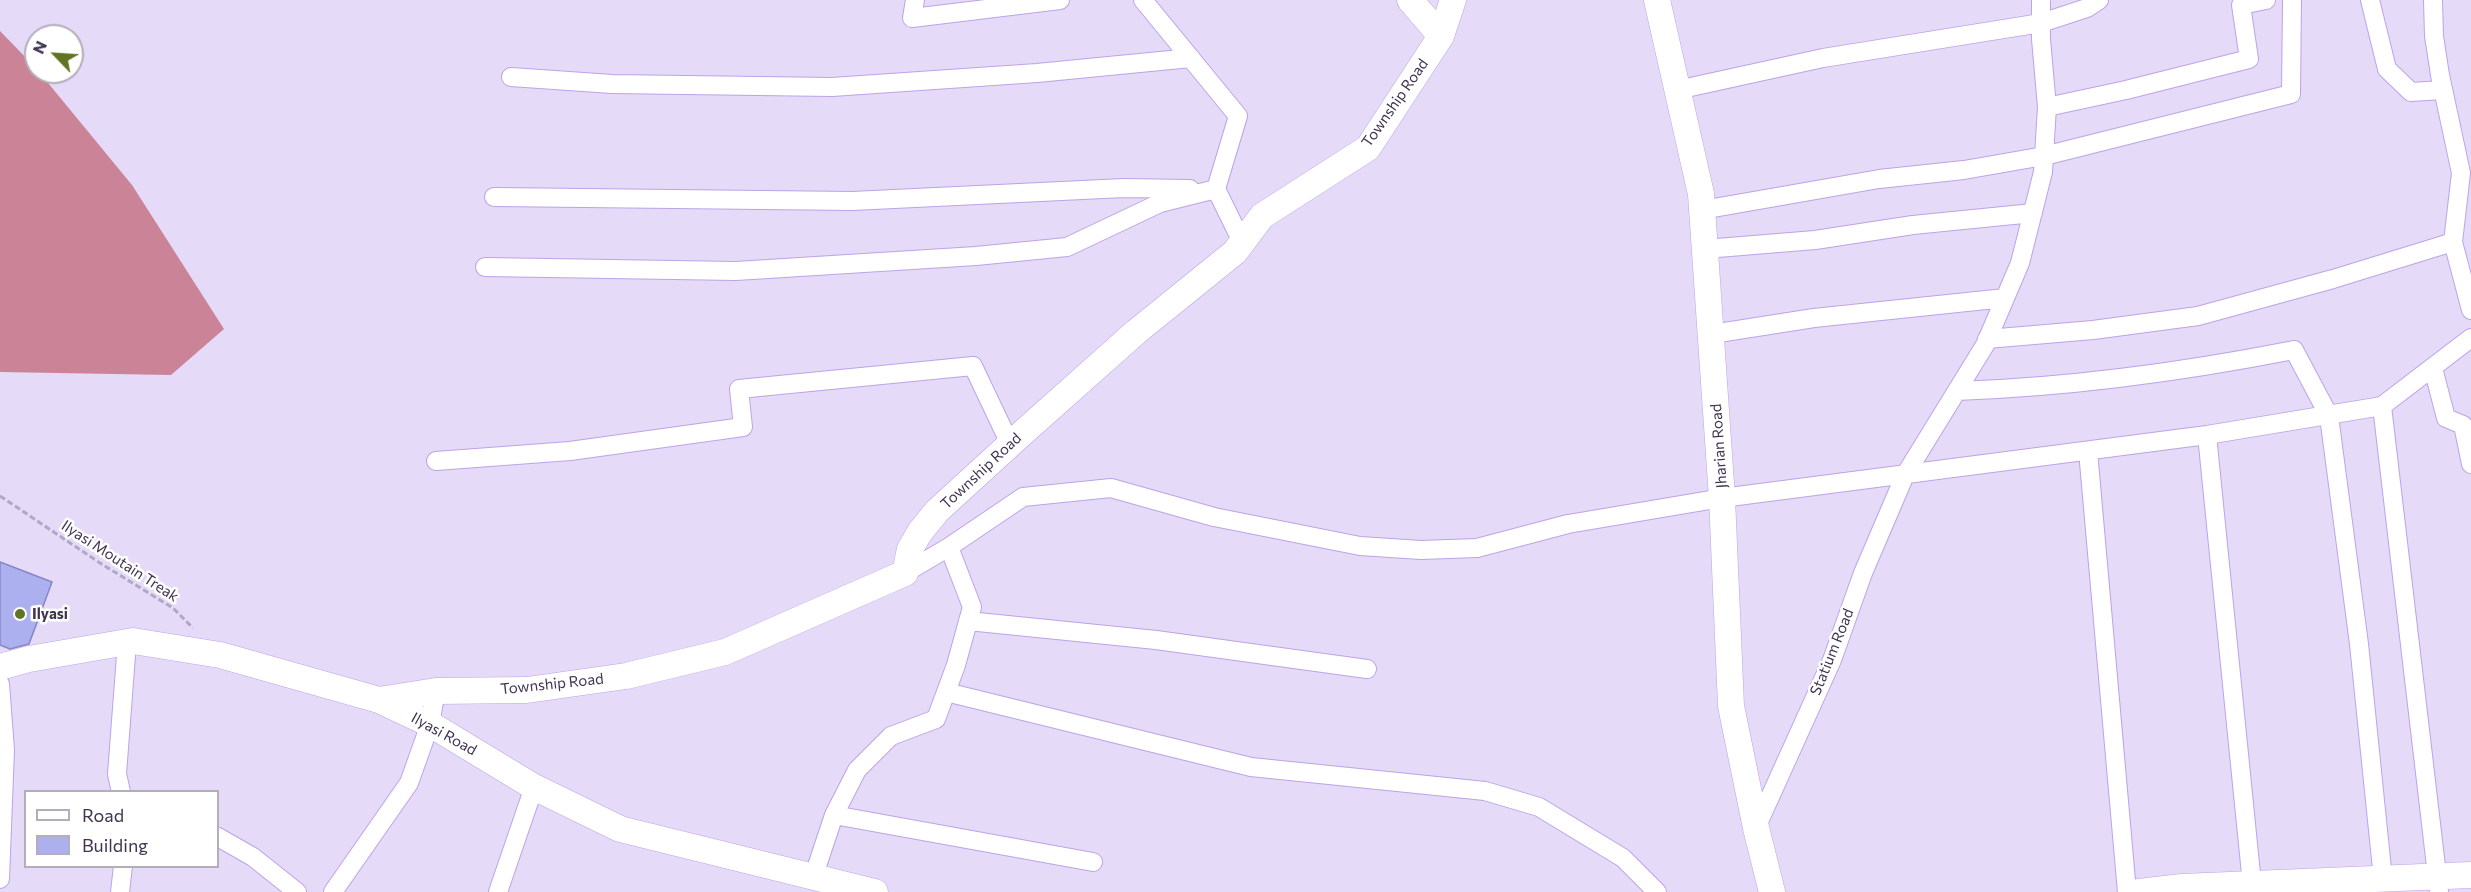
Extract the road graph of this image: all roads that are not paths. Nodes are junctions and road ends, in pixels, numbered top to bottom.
1 (915, 0) edge
2 (1060, 0) edge
3 (1143, 0) edge
4 (1410, 0) edge
5 (1453, 0) edge
6 (1657, 0) edge
7 (2041, 0) edge
8 (2099, 0) edge
9 (2266, 0) edge
10 (2292, 0) edge
11 (2370, 0) edge
12 (2433, 0) edge
13 (2041, 23) junction
14 (1441, 36) junction
15 (1191, 58) junction
16 (511, 77) dead end
17 (1677, 90) junction
18 (2443, 90) junction
19 (2047, 108) junction
20 (2044, 156) junction
21 (1216, 189) junction
22 (494, 197) dead end
23 (1702, 210) junction
24 (2033, 213) junction
25 (1242, 242) junction
26 (2453, 242) junction
27 (1705, 249) junction
28 (485, 267) dead end
29 (2005, 298) junction
30 (2471, 310) edge
31 (1712, 334) junction
32 (2471, 338) edge
33 (1987, 339) junction
34 (2433, 368) junction
35 (1957, 390) junction
36 (2382, 406) junction
37 (2329, 416) junction
38 (2207, 435) junction
39 (1010, 444) junction
40 (2088, 451) junction
41 (436, 461) dead end
42 (2471, 464) edge
43 (1905, 475) junction
44 (1722, 498) junction
45 (948, 547) junction
46 (905, 573) junction
47 (968, 621) junction
48 (127, 642) junction
49 (0, 667) edge
50 (1367, 669) dead end
51 (0, 684) edge
52 (436, 691) junction
53 (946, 692) junction
54 (379, 700) junction
55 (1, 714) edge
56 (430, 724) junction
57 (534, 787) junction
58 (121, 790) edge
59 (834, 815) junction
60 (1756, 828) junction
61 (219, 838) edge
62 (1093, 862) dead end
63 (123, 868) edge
64 (2471, 875) edge
65 (813, 878) junction
66 (0, 879) edge
67 (2398, 883) edge
68 (2252, 884) junction
69 (2439, 884) edge
70 (2223, 889) edge
71 (120, 892) edge
72 (297, 892) edge
73 (333, 892) edge
74 (498, 892) edge
75 (874, 892) edge
76 (1657, 892) edge
77 (1772, 892) edge
78 (2127, 892) edge
79 (2139, 892) edge

1 - 2 street
3 - 15 street
4 - 14 street
5 - 14 street, Township Road
6 - 17 street, Jharian Road
7 - 13 street, Statium Road
8 - 13 street
9 - 19 street
10 - 20 street
11 - 18 street
12 - 18 street
13 - 17 street
13 - 19 street, Statium Road
14 - 25 street, Township Road
15 - 16 street
15 - 21 street
17 - 23 street, Jharian Road
18 - 26 street
19 - 20 street, Statium Road
20 - 23 street
20 - 24 street, Statium Road
21 - 22 street
21 - 25 street
21 - 28 street
23 - 27 street, Jharian Road
24 - 27 street
24 - 29 street, Statium Road
25 - 39 street, Township Road
26 - 30 street
26 - 33 street
27 - 31 street, Jharian Road
29 - 31 street
29 - 33 street, Statium Road
31 - 44 street, Jharian Road
32 - 34 street
33 - 35 street, Statium Road
34 - 36 street
34 - 42 street
35 - 37 street
35 - 43 street, Statium Road
36 - 37 street
36 - 69 street
37 - 38 street
37 - 67 street
38 - 40 street
38 - 68 street
39 - 41 street
39 - 46 street, Township Road
40 - 43 street
40 - 78 street
43 - 44 street
43 - 60 street, Statium Road
44 - 45 street
44 - 60 street, Jharian Road
45 - 46 street
45 - 47 street
46 - 52 street, Township Road
47 - 50 street
47 - 53 street
48 - 49 street, Ilyasi Road
48 - 54 street, Ilyasi Road
48 - 58 street
51 - 55 street
52 - 54 street, Township Road
52 - 56 street
53 - 59 street
53 - 76 street
54 - 56 street, Ilyasi Road
55 - 66 street
56 - 57 street, Ilyasi Road
56 - 73 street
57 - 65 street, Ilyasi Road
57 - 74 street
59 - 62 street
59 - 65 street
60 - 77 street, Jharian Road
61 - 72 street
63 - 71 street
64 - 69 street
65 - 75 street, Ilyasi Road
67 - 68 street
67 - 69 street
68 - 70 street
70 - 79 street

